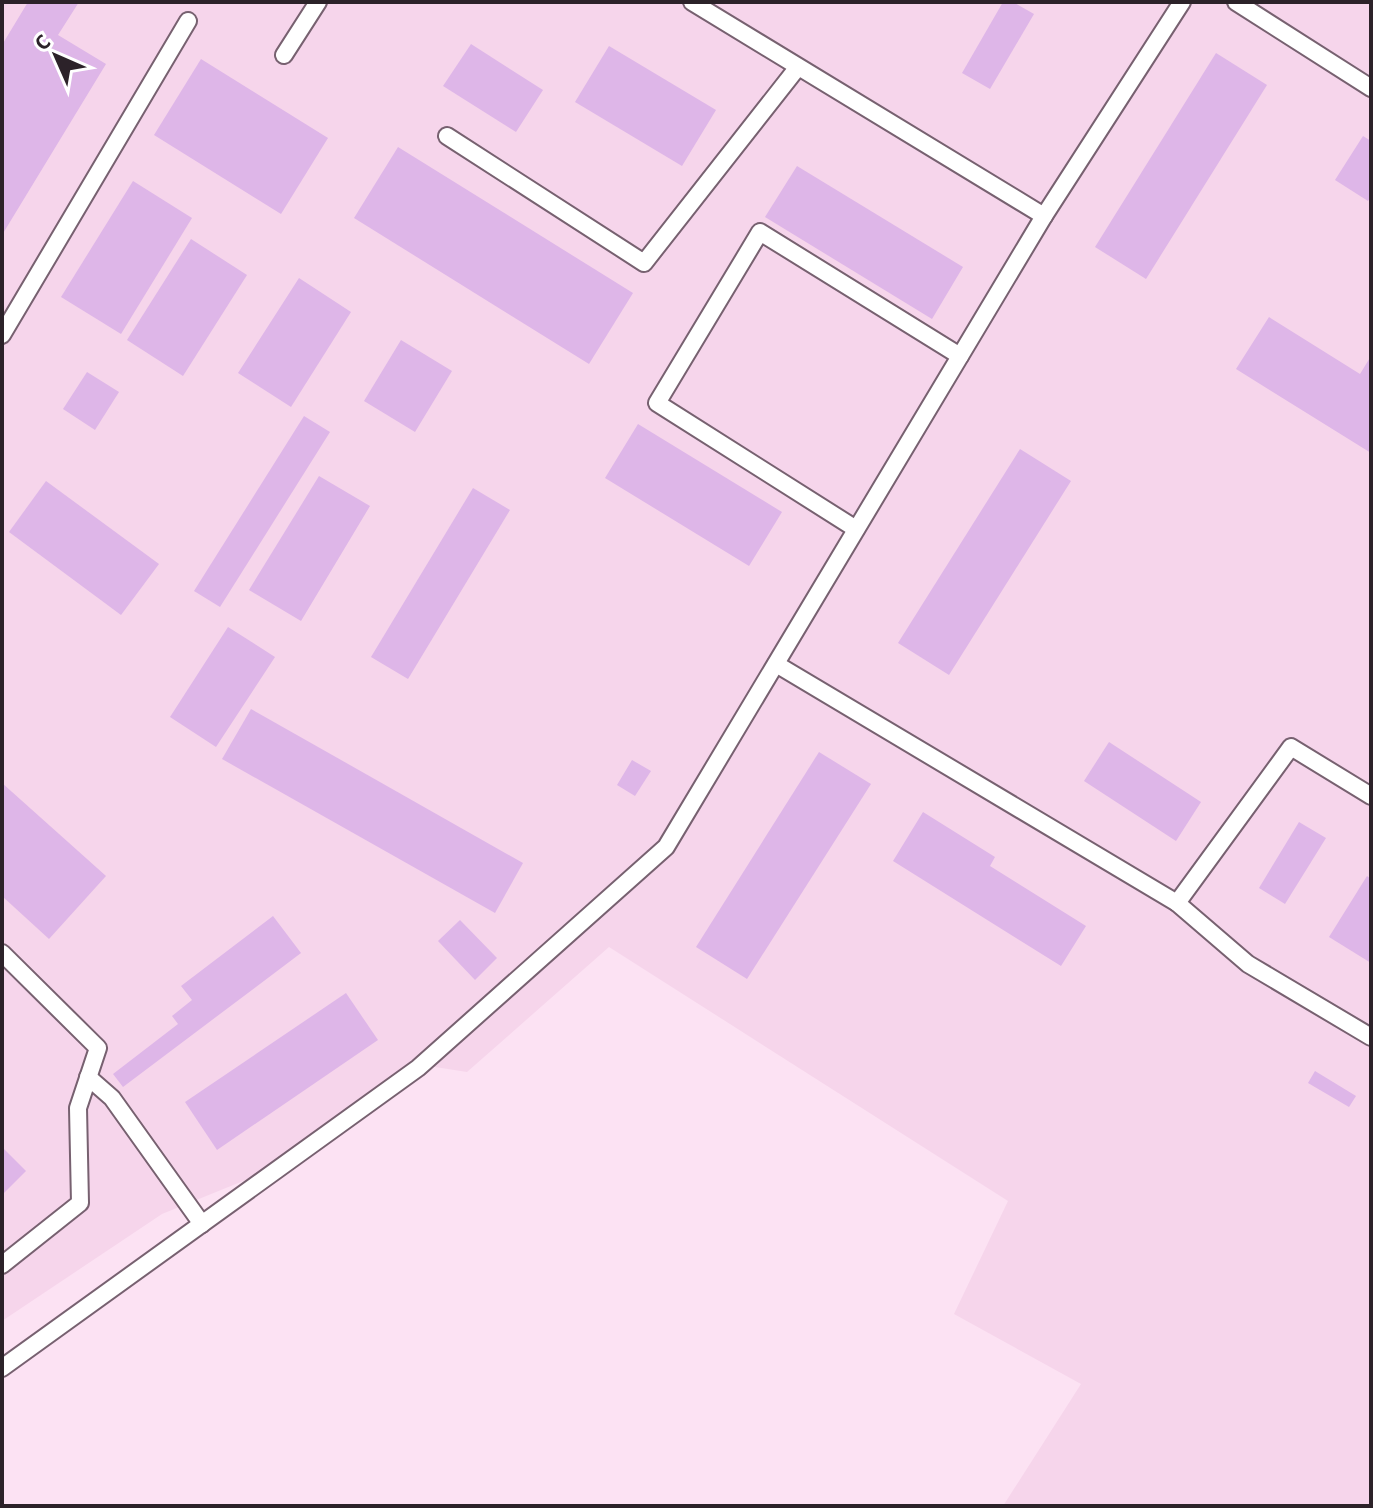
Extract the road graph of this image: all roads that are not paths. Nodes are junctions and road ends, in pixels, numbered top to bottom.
1 (318, 2) edge
2 (692, 2) edge
3 (1182, 2) edge
4 (1236, 2) edge
5 (188, 21) dead end
6 (284, 55) dead end
7 (798, 67) junction
8 (1371, 88) edge
9 (447, 136) dead end
10 (1044, 216) junction
11 (2, 335) edge
12 (960, 356) junction
13 (856, 529) junction
14 (776, 664) junction
15 (1371, 796) edge
16 (1177, 903) junction
17 (2, 953) edge
18 (1371, 1037) edge
19 (88, 1077) junction
20 (202, 1224) junction
21 (2, 1265) edge
22 (2, 1368) edge

1 - 6 lane
2 - 7 lane
3 - 10 lane
4 - 8 lane
5 - 11 lane
7 - 9 lane
7 - 10 lane
10 - 12 lane
12 - 13 lane
12 - 13 lane
13 - 14 lane
14 - 16 lane
14 - 20 lane
15 - 16 lane
16 - 18 lane
17 - 19 lane
19 - 20 lane
19 - 21 lane
20 - 22 lane

